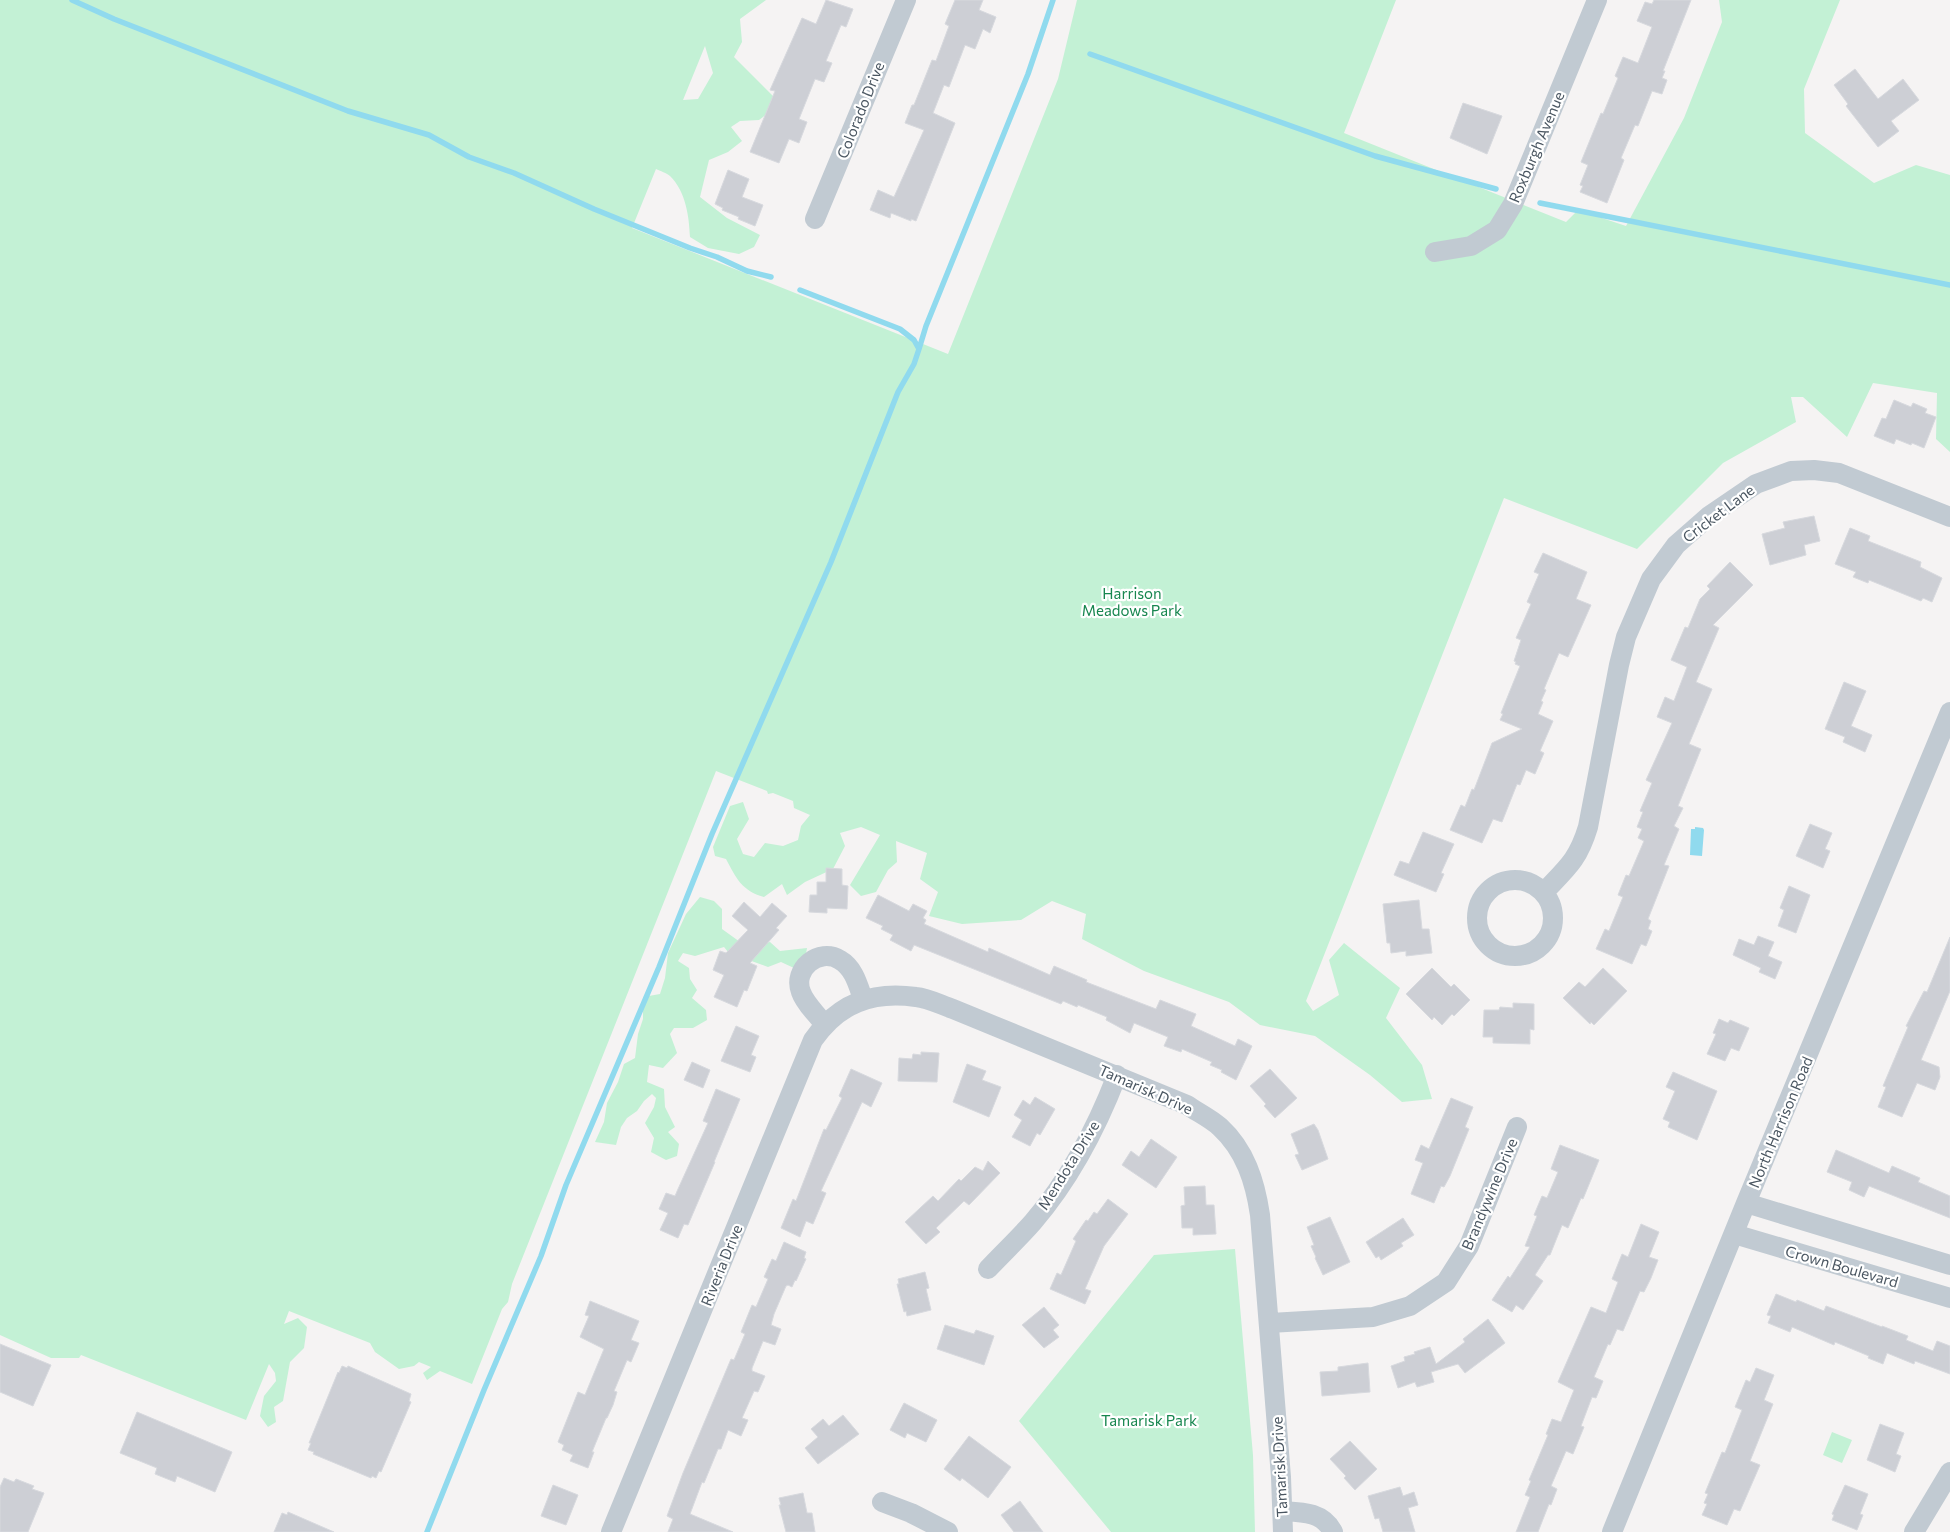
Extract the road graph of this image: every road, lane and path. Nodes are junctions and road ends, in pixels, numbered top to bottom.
1 (906, 0) edge
2 (1597, 0) edge
3 (815, 219) dead end
4 (1435, 252) dead end
5 (1950, 517) edge
6 (1950, 712) edge
7 (1544, 892) dead end
8 (855, 1004) junction
9 (824, 1024) junction
10 (1117, 1076) junction
11 (1518, 1127) dead end
12 (1746, 1203) junction
13 (1734, 1234) junction
14 (1950, 1265) edge
15 (988, 1269) dead end
16 (1950, 1298) edge
17 (1269, 1323) junction
18 (1950, 1472) edge
19 (882, 1502) dead end
20 (1283, 1511) junction
21 (611, 1532) edge
22 (948, 1532) edge
23 (1283, 1532) edge
24 (1333, 1532) edge
25 (1612, 1532) edge
26 (1914, 1532) edge

1 - 3 street, Colorado Drive
2 - 4 street, Roxburgh Avenue
5 - 7 street, Cricket Lane
6 - 12 street, North Harrison Road
8 - 9 street, Riveria Drive
8 - 9 street
8 - 10 street, Tamarisk Drive
9 - 21 street, Riveria Drive
10 - 15 street, Mendota Drive
10 - 17 street, Tamarisk Drive
11 - 17 street, Brandywine Drive
12 - 13 street, North Harrison Road
12 - 14 street, Crown Boulevard
13 - 16 street, Crown Boulevard
13 - 25 street, North Harrison Road
17 - 20 street, Tamarisk Drive
18 - 26 street
19 - 22 street
20 - 23 street, Tamarisk Drive
20 - 24 street

